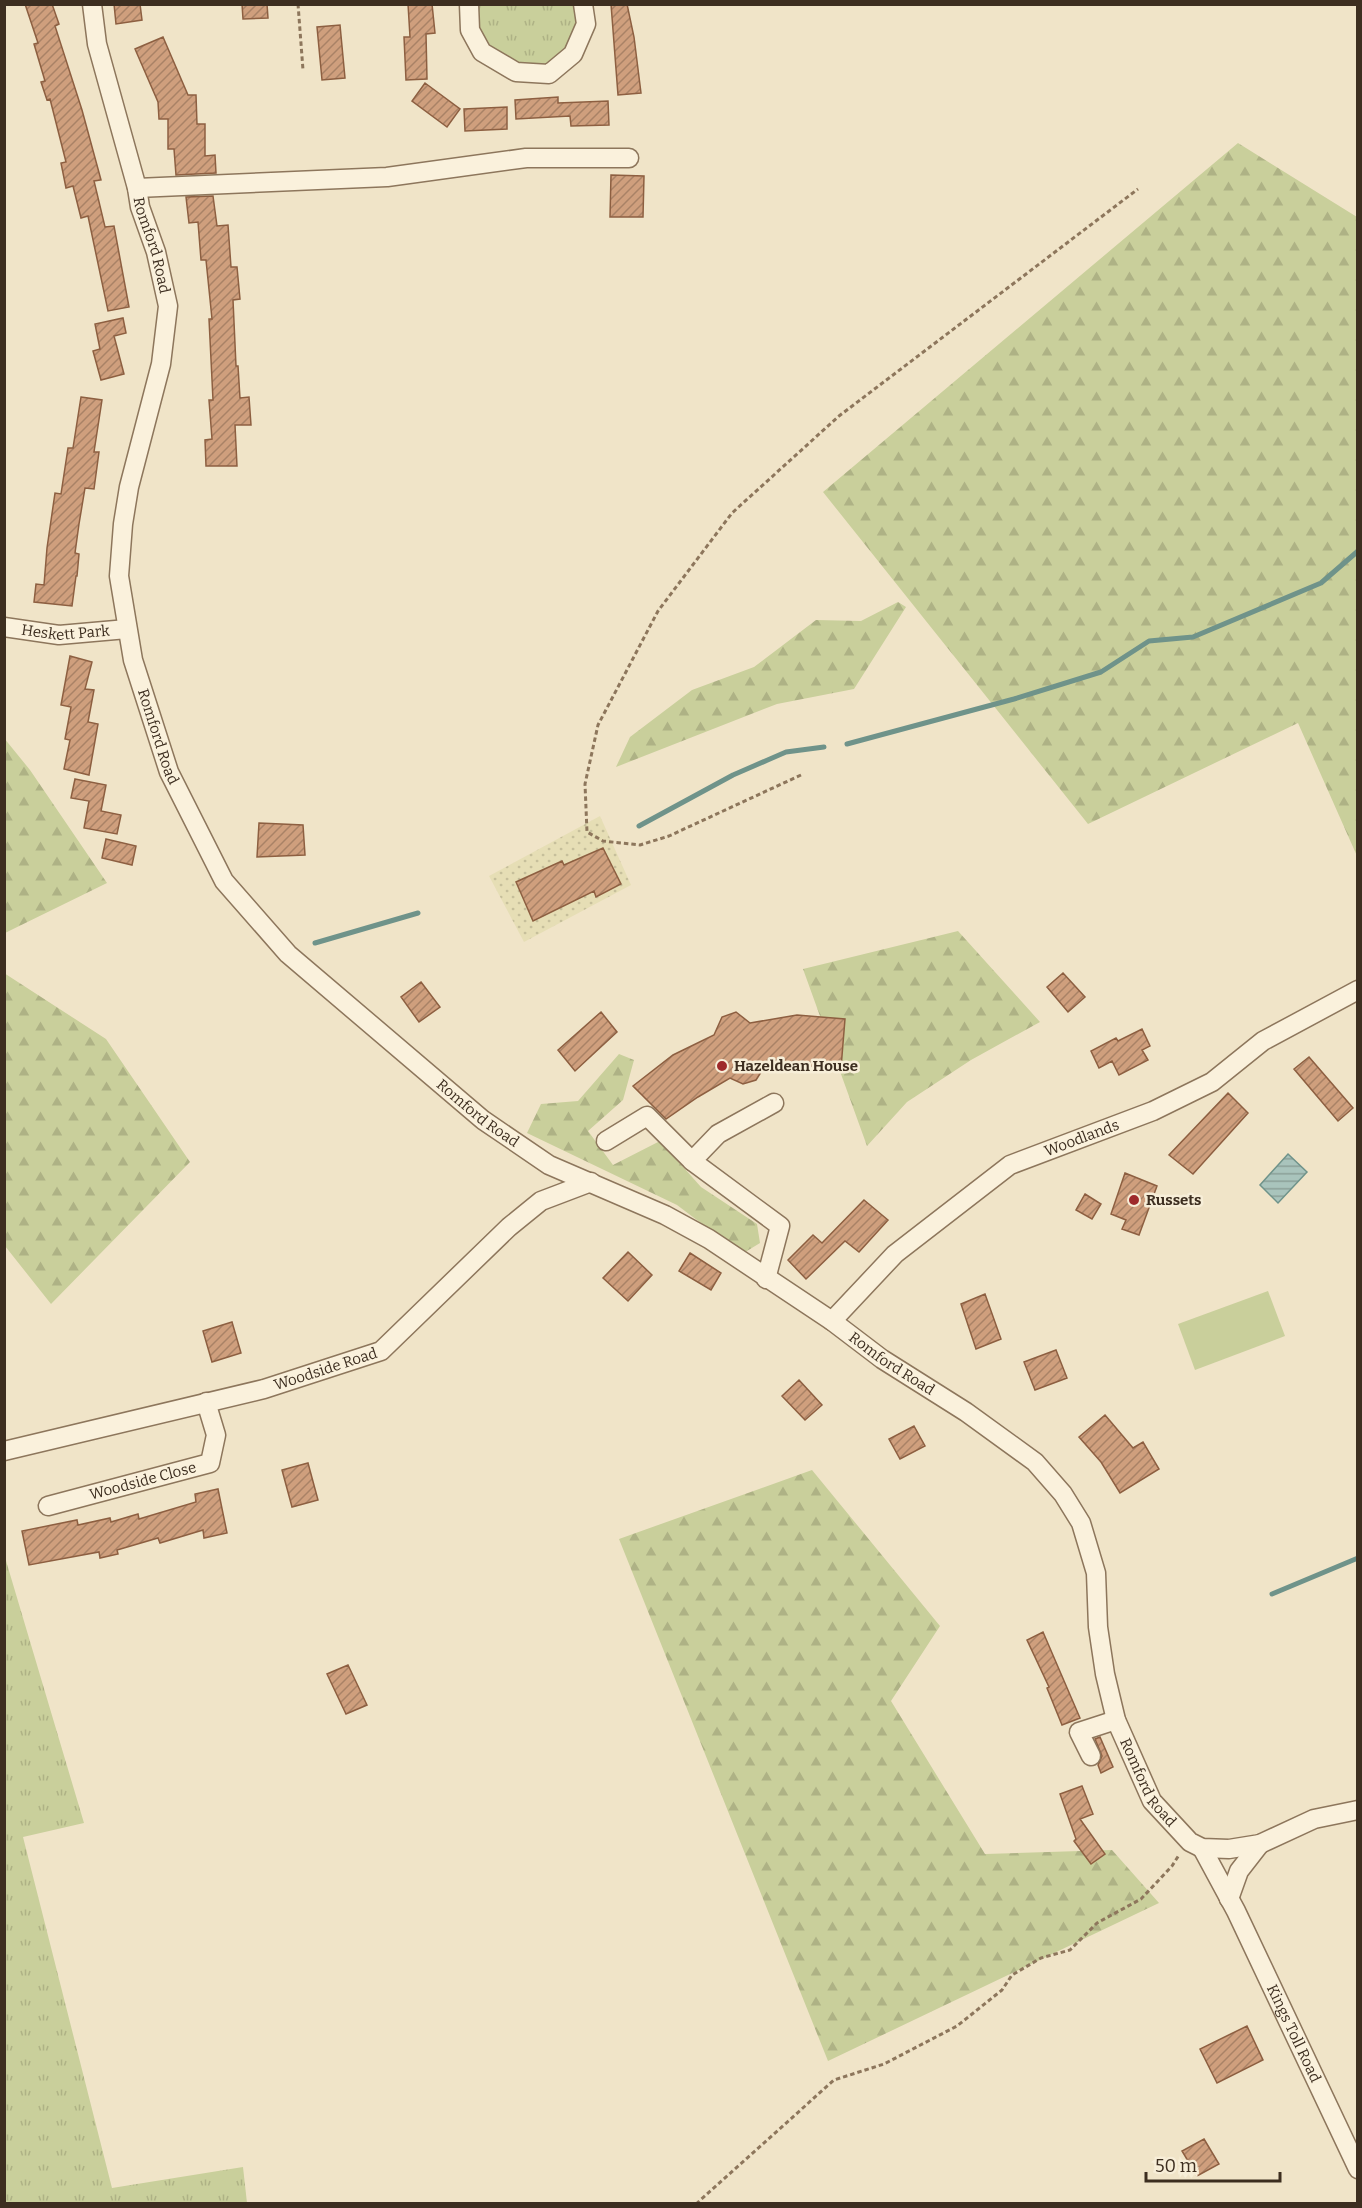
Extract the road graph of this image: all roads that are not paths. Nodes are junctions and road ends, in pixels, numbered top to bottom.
1 (92, 4) edge
2 (469, 4) edge
3 (583, 4) edge
4 (629, 158) dead end
5 (137, 188) junction
6 (4, 627) edge
7 (127, 629) junction
8 (1358, 990) edge
9 (774, 1103) dead end
10 (606, 1141) dead end
11 (692, 1161) junction
12 (591, 1182) junction
13 (766, 1279) junction
14 (832, 1322) junction
15 (206, 1402) junction
16 (4, 1452) edge
17 (48, 1506) dead end
18 (1116, 1720) junction
19 (1091, 1756) dead end
20 (1358, 1810) edge
21 (1260, 1844) junction
22 (1196, 1845) junction
23 (1229, 1899) junction
24 (1358, 2169) edge

1 - 5 street, Romford Road
2 - 3 street
4 - 5 street
5 - 7 street, Romford Road
6 - 7 street, Heskett Park
7 - 12 street, Romford Road
8 - 14 street, Woodlands
9 - 11 street
10 - 11 street
11 - 13 street
12 - 13 street, Romford Road
12 - 15 street, Woodside Road
13 - 14 street, Romford Road
14 - 18 street, Romford Road
15 - 16 street, Woodside Road
15 - 17 street, Woodside Close
18 - 19 street
18 - 22 street, Romford Road
20 - 21 street
21 - 22 street
21 - 23 street
22 - 23 street, Kings Toll Road
23 - 24 street, Kings Toll Road

